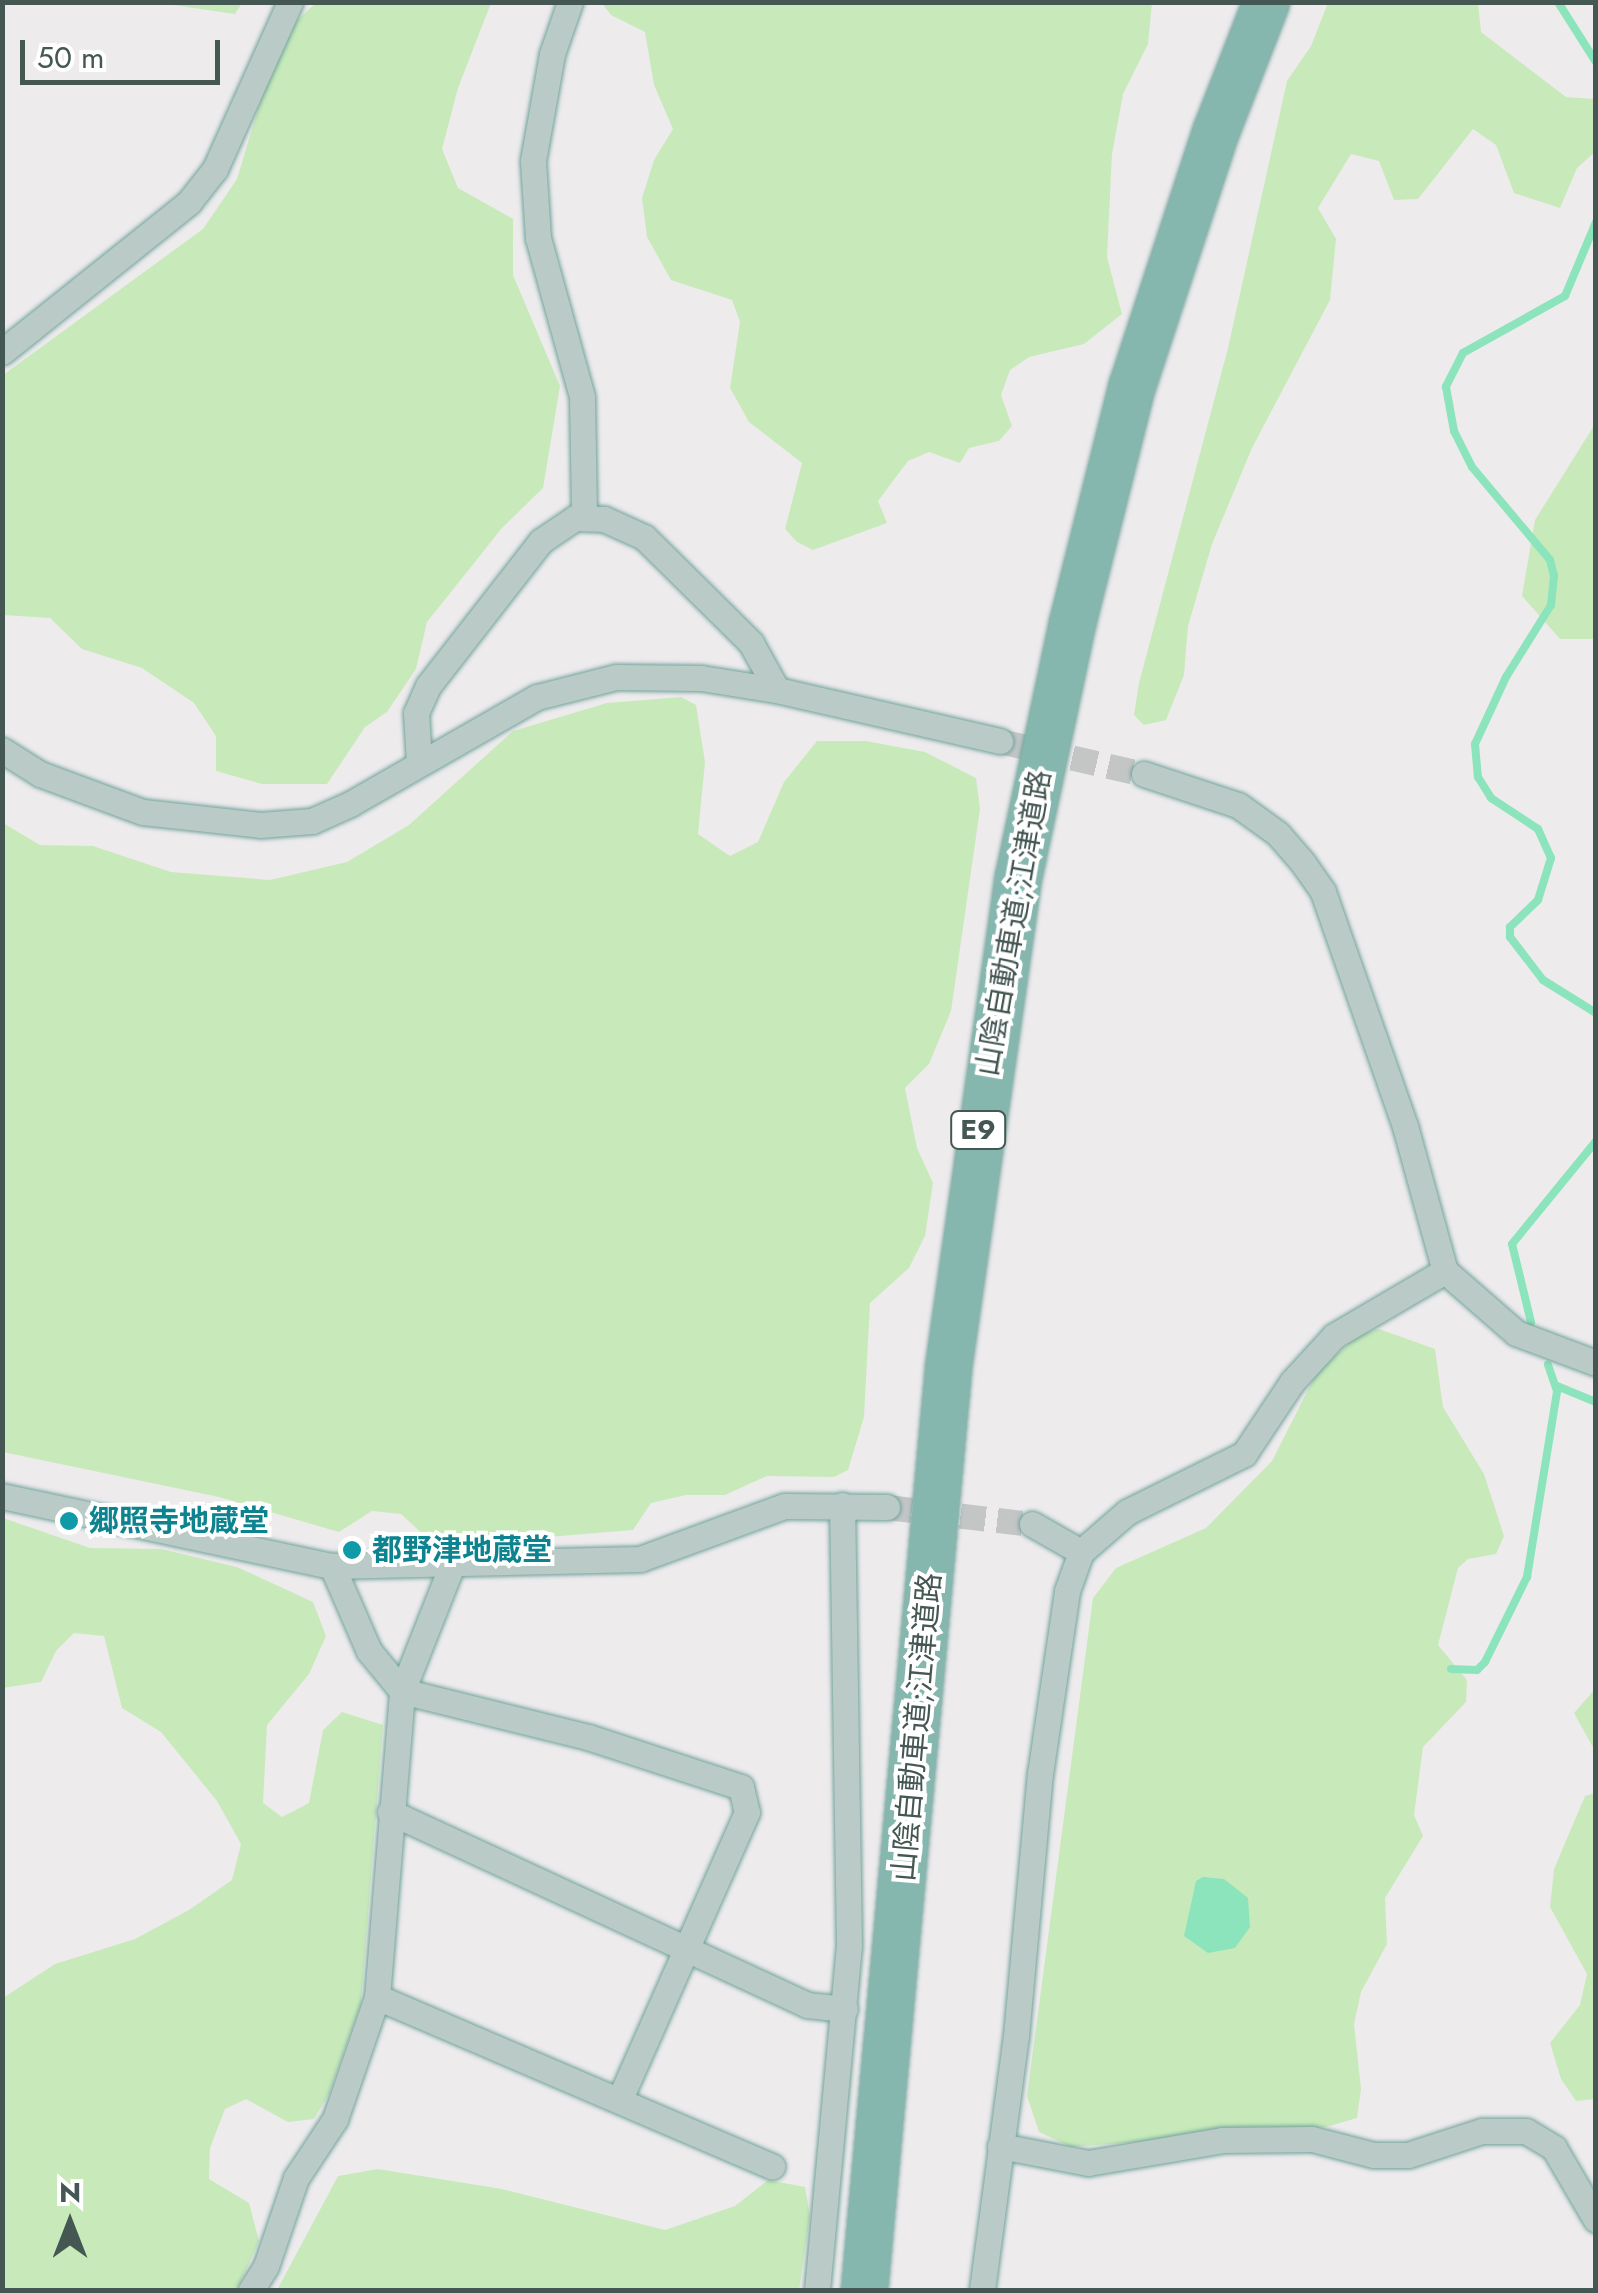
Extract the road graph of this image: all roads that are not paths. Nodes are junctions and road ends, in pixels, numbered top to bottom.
1 (290, 2) edge
2 (570, 2) edge
3 (1266, 2) edge
4 (2, 352) edge
5 (584, 516) junction
6 (778, 690) junction
7 (1000, 741) tunnel mouth
8 (2, 750) edge
9 (419, 762) junction
10 (1144, 774) tunnel mouth
11 (1446, 1271) junction
12 (1596, 1363) edge
13 (2, 1496) edge
14 (842, 1505) junction
15 (887, 1506) tunnel mouth
16 (1032, 1524) tunnel mouth
17 (1081, 1552) junction
18 (452, 1564) junction
19 (332, 1566) junction
20 (402, 1691) junction
21 (390, 1812) junction
22 (686, 1949) junction
23 (377, 1997) junction
24 (845, 2009) junction
25 (620, 2098) junction
26 (1000, 2146) junction
27 (772, 2166) dead end
28 (1596, 2220) edge
29 (250, 2290) edge
30 (816, 2290) edge
31 (864, 2290) edge
32 (982, 2290) edge

1 - 4 street
2 - 5 street
3 - 31 highway, 山陰自動車道;江津道路 / E9
5 - 6 street
5 - 9 street
6 - 7 street
6 - 9 street
8 - 9 street
10 - 11 street
11 - 12 street
11 - 17 street
13 - 19 street
14 - 15 street
14 - 18 street
14 - 24 street
16 - 17 street
17 - 26 street
18 - 19 street
18 - 20 street
19 - 20 street
20 - 21 street
20 - 22 street
21 - 22 street
21 - 23 street
22 - 24 street
22 - 25 street
23 - 25 street
23 - 29 street
24 - 30 street
25 - 27 street
26 - 28 street
26 - 32 street

